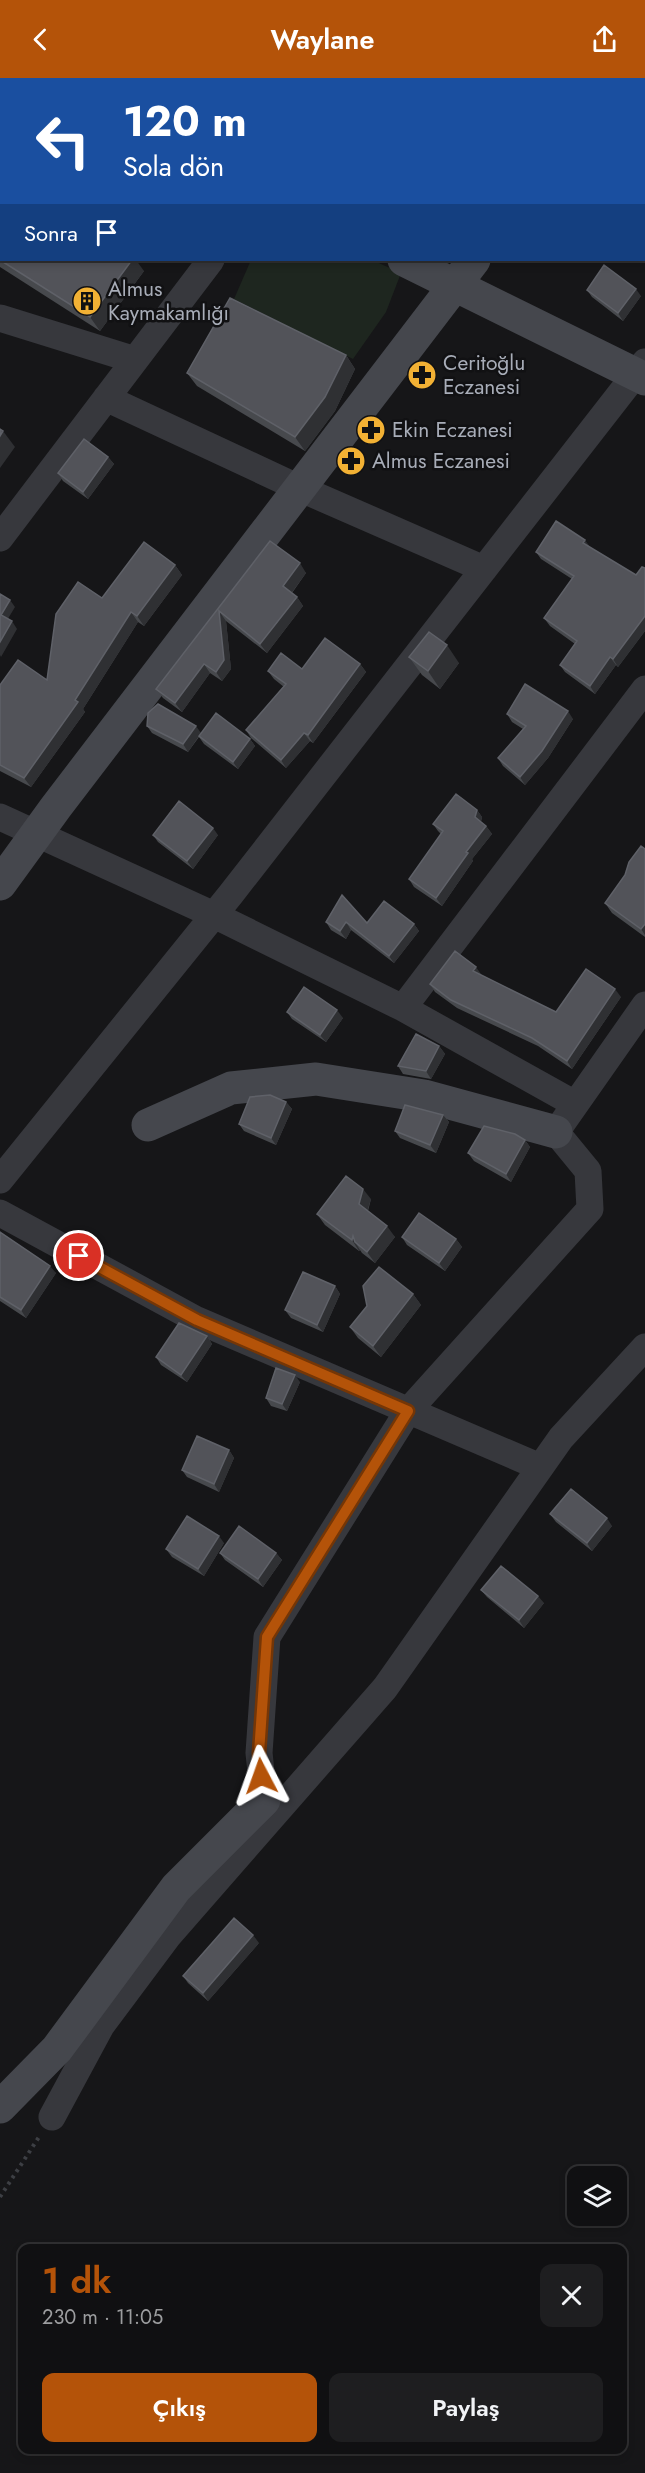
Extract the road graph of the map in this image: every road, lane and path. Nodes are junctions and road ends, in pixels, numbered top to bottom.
1 (210, 261) edge
2 (409, 261) edge
3 (464, 272) edge
4 (0, 318) edge
5 (135, 360) junction
6 (642, 372) edge
7 (106, 399) junction
8 (299, 488) junction
9 (0, 538) edge
10 (484, 569) junction
11 (645, 689) edge
12 (0, 817) edge
13 (36, 834) junction
14 (0, 884) edge
15 (214, 915) junction
16 (645, 1005) edge
17 (403, 1008) junction
18 (576, 1104) junction
19 (148, 1125) dead end
20 (556, 1132) junction
21 (0, 1180) edge
22 (0, 1213) edge
23 (645, 1347) edge
24 (408, 1411) junction
25 (540, 1467) junction
26 (265, 1811) junction
27 (0, 2107) edge
28 (52, 2117) joint
29 (0, 2197) edge

1 - 5 street
2 - 3 street
3 - 6 street
3 - 8 street
4 - 5 street
5 - 7 street
6 - 10 street
7 - 8 street
7 - 9 street
8 - 10 street
8 - 13 street
10 - 15 street
11 - 17 street
12 - 13 street
13 - 14 street
13 - 15 street
15 - 17 street
15 - 21 street
16 - 18 street
17 - 18 street
18 - 20 street
19 - 20 street
20 - 24 street
22 - 24 street
23 - 25 street
24 - 25 street
24 - 26 street
25 - 26 street
26 - 27 street
26 - 28 street
28 - 29 path

